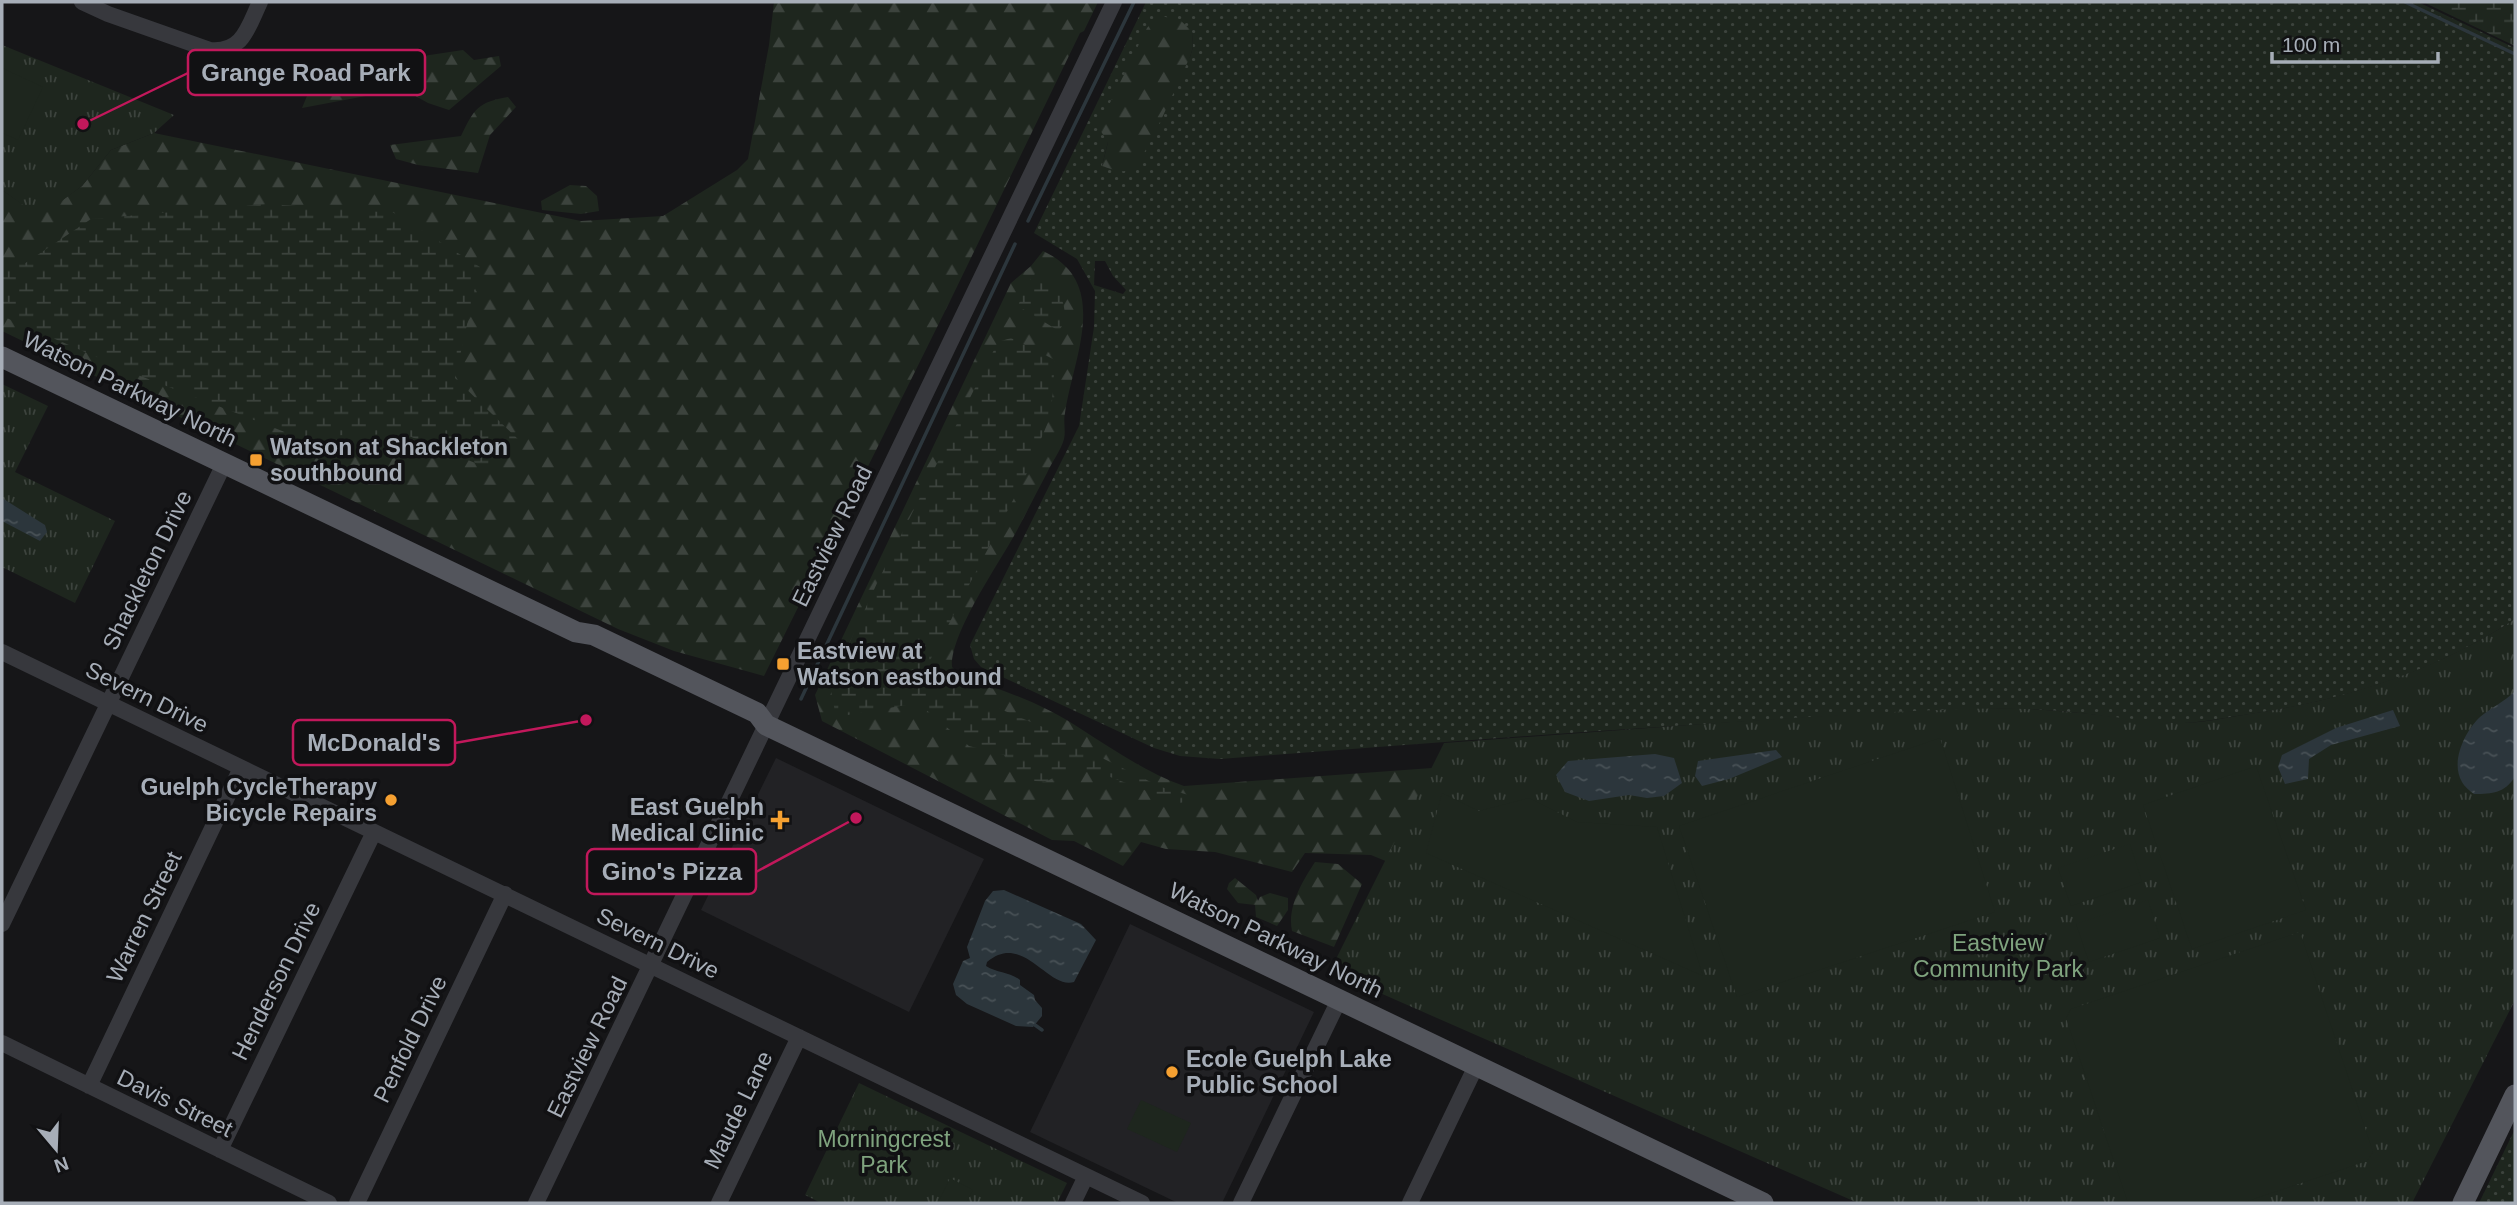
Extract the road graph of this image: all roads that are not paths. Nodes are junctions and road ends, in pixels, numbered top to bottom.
1 (82, 2) edge
2 (260, 2) edge
3 (1114, 2) edge
4 (2, 357) edge
5 (224, 464) junction
6 (2, 652) edge
7 (108, 704) junction
8 (766, 725) junction
9 (241, 768) junction
10 (374, 832) junction
11 (505, 894) junction
12 (2, 924) edge
13 (652, 965) junction
14 (1339, 1000) junction
15 (799, 1037) junction
16 (2, 1043) edge
17 (1476, 1066) junction
18 (89, 1086) junction
19 (2515, 1095) edge
20 (220, 1150) junction
21 (1086, 1176) junction
22 (329, 1203) edge
23 (357, 1203) edge
24 (536, 1203) edge
25 (719, 1203) edge
26 (1073, 1203) edge
27 (1142, 1203) edge
28 (1241, 1203) edge
29 (1410, 1203) edge
30 (1763, 1203) edge
31 (2463, 1203) edge

1 - 2 street
3 - 8 street, Eastview Road
4 - 5 main road, Watson Parkway North
5 - 7 street, Shackleton Drive
5 - 8 main road, Watson Parkway North
6 - 7 street, Severn Drive
7 - 9 street, Severn Drive
7 - 12 street, Shackleton Drive
8 - 13 street, Eastview Road
8 - 14 main road, Watson Parkway North
9 - 10 street, Severn Drive
9 - 18 street, Warren Street
10 - 11 street, Severn Drive
10 - 20 street, Henderson Drive
11 - 13 street, Severn Drive
11 - 23 street, Penfold Drive
13 - 15 street, Severn Drive
13 - 24 street, Eastview Road
14 - 17 main road, Watson Parkway North
14 - 28 street
15 - 21 street, Severn Drive
15 - 25 street, Maude Lane
16 - 18 street, Davis Street
17 - 29 street
17 - 30 main road, Watson Parkway North
18 - 20 street, Davis Street
19 - 31 main road
20 - 22 street, Davis Street
21 - 26 street
21 - 27 street, Severn Drive

